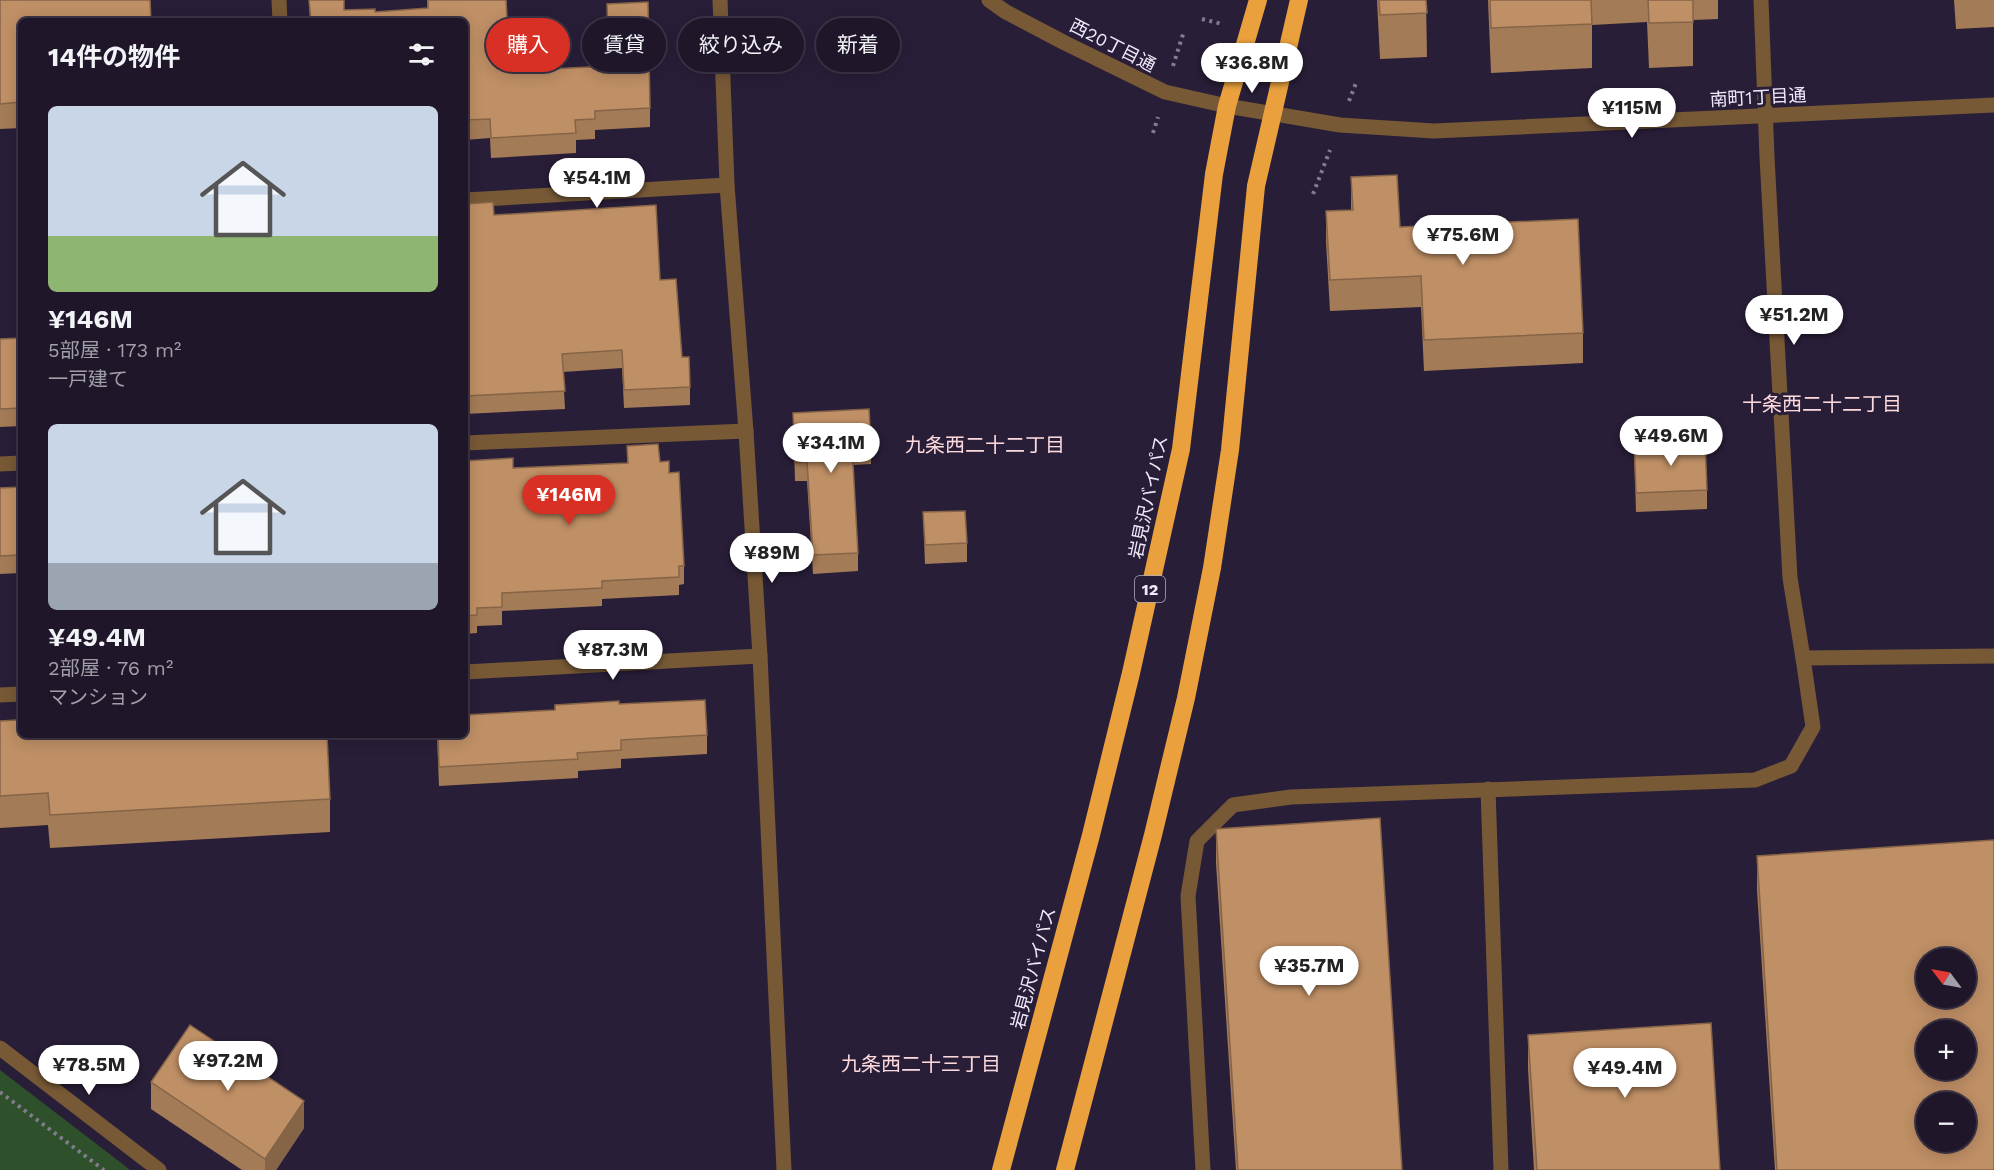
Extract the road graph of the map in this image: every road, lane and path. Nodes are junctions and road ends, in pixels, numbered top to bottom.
1 (279, 0) edge
2 (720, 0) edge
3 (989, 0) edge
4 (1258, 0) edge
5 (1299, 0) edge
6 (1761, 0) edge
7 (280, 18) edge
8 (1994, 105) edge
9 (1227, 106) junction
10 (1272, 114) junction
11 (1765, 116) junction
12 (728, 185) junction
13 (468, 200) edge
14 (747, 431) junction
15 (468, 443) edge
16 (18, 463) edge
17 (0, 464) edge
18 (760, 656) junction
19 (1994, 656) edge
20 (1803, 658) junction
21 (468, 672) edge
22 (18, 694) edge
23 (0, 695) edge
24 (1488, 789) junction
25 (0, 1048) edge
26 (0, 1092) edge
27 (104, 1170) edge
28 (159, 1170) edge
29 (784, 1170) edge
30 (1001, 1170) edge
31 (1065, 1170) edge
32 (1203, 1170) edge
33 (1501, 1170) edge

1 - 7 street
2 - 12 street
3 - 9 street, 西20丁目通
4 - 9 highway, 岩見沢バイパス / 12
5 - 10 highway
6 - 11 street
8 - 11 street, 南町1丁目通
9 - 10 street, 西20丁目通
9 - 30 highway, 岩見沢バイパス / 12
10 - 11 street, 南町1丁目通
10 - 31 highway
11 - 20 street
12 - 13 street
12 - 14 street
14 - 15 street
14 - 18 street
16 - 17 street
18 - 21 street
18 - 29 street
19 - 20 street
20 - 24 street
22 - 23 street
24 - 32 street
24 - 33 street
25 - 28 street
26 - 27 path

